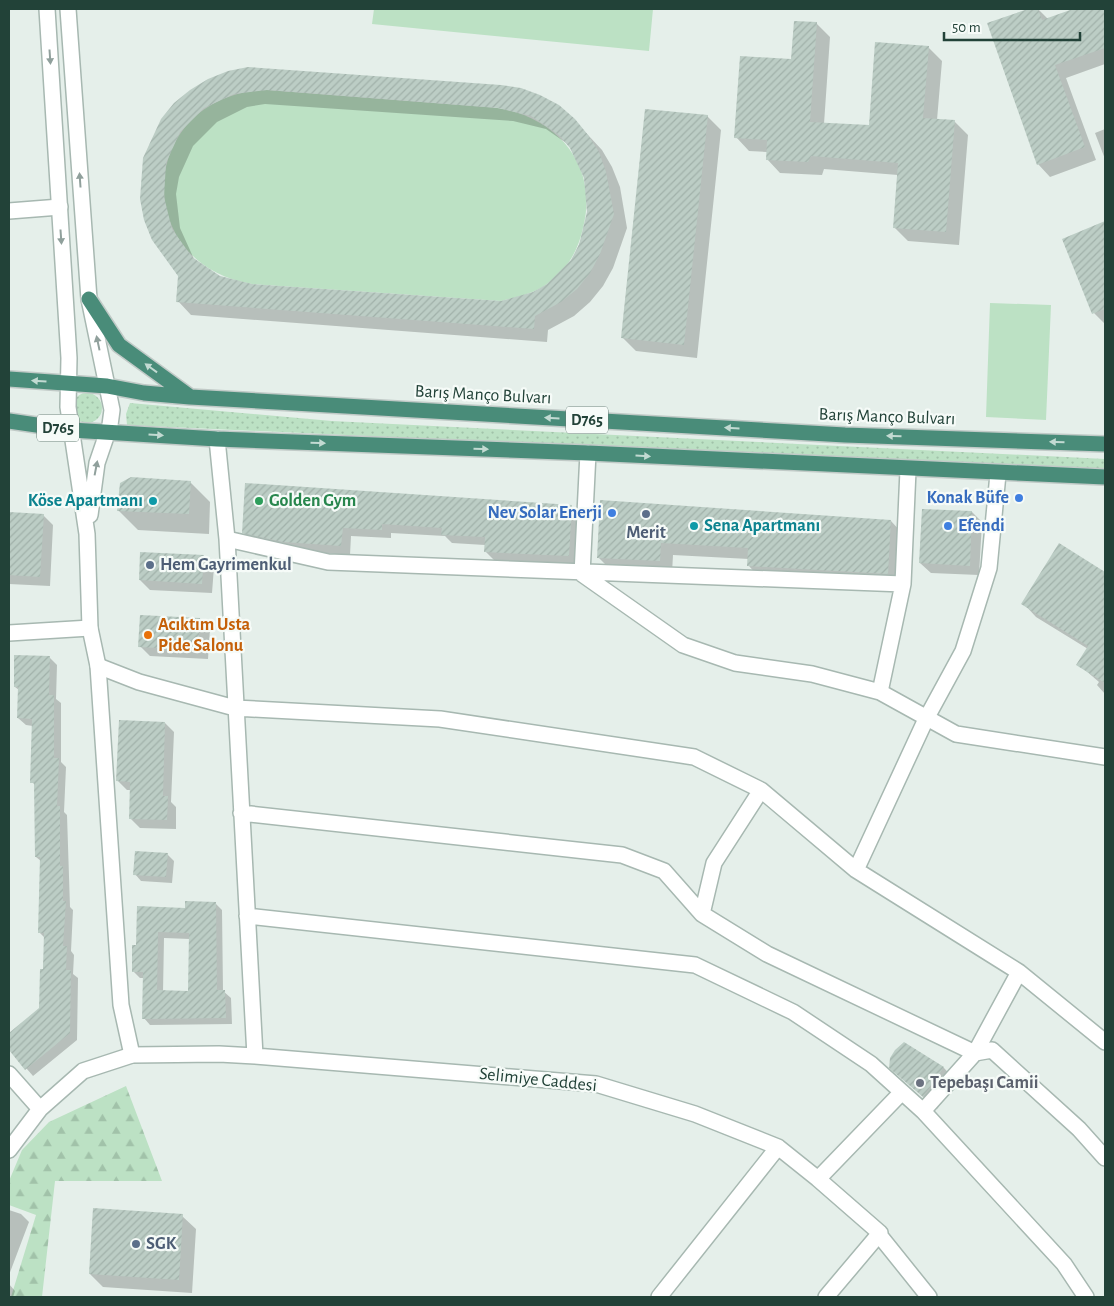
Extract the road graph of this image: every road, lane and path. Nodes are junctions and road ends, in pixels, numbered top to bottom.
1 (47, 9) edge
2 (68, 9) edge
3 (60, 207) junction
4 (9, 211) edge
5 (89, 299) junction
6 (9, 379) edge
7 (70, 383) junction
8 (107, 386) junction
9 (190, 397) junction
10 (9, 421) edge
11 (71, 430) junction
12 (107, 432) junction
13 (217, 439) junction
14 (1105, 444) edge
15 (588, 453) junction
16 (908, 470) junction
17 (998, 474) junction
18 (1105, 477) edge
19 (88, 534) junction
20 (227, 540) junction
21 (582, 574) junction
22 (903, 584) junction
23 (90, 628) junction
24 (9, 633) edge
25 (98, 666) junction
26 (880, 692) junction
27 (235, 708) junction
28 (926, 719) junction
29 (1105, 757) edge
30 (761, 790) junction
31 (241, 813) junction
32 (856, 870) junction
33 (702, 914) junction
34 (247, 916) junction
35 (1019, 972) junction
36 (1105, 1042) edge
37 (975, 1052) junction
38 (132, 1055) junction
39 (255, 1056) junction
40 (9, 1074) edge
41 (901, 1093) junction
42 (40, 1109) junction
43 (923, 1111) junction
44 (778, 1147) junction
45 (9, 1150) edge
46 (1105, 1158) edge
47 (818, 1178) junction
48 (880, 1234) junction
49 (659, 1297) edge
50 (826, 1297) edge
51 (929, 1297) edge
52 (1086, 1297) edge

1 -> 3 street
5 -> 2 street
3 - 4 street
3 -> 7 street
8 -> 5 street
9 -> 5 highway
7 -> 6 highway, Barış Manço Bulvarı / D765
7 - 8 highway, Barış Manço Bulvarı / D765
7 - 11 street
8 - 9 highway, Barış Manço Bulvarı / D765
8 - 12 street
14 -> 9 highway, Barış Manço Bulvarı / D765
10 - 11 highway, D765
11 - 12 highway, D765
11 - 19 street
12 -> 13 highway, D765
19 -> 12 street
13 -> 15 highway, D765
13 - 20 street
15 -> 16 highway, D765
15 - 21 street
16 - 17 highway, D765
16 - 22 street
17 - 18 highway, D765
17 - 28 street
19 - 23 street
20 - 21 street
20 - 27 street
21 - 22 street
21 - 26 street
22 - 26 street
23 - 24 street
23 - 25 street
25 - 27 street
25 - 38 street
26 - 28 street
27 - 30 street
27 - 31 street
28 - 29 street
28 - 32 street
30 - 32 street
30 - 33 street
31 - 33 street
31 - 34 street
32 - 35 street
33 - 37 street
34 - 39 street
34 - 41 street
35 - 36 street
35 - 37 street
37 - 43 street
37 - 46 street
38 - 39 street, Selimiye Caddesi
38 - 42 street, Selimiye Caddesi
39 - 44 street, Selimiye Caddesi
40 - 42 street
41 - 43 street
41 - 47 street
42 - 45 street, Selimiye Caddesi
43 - 52 street
44 - 47 street, Selimiye Caddesi
44 - 49 street
47 - 48 street, Selimiye Caddesi
48 - 50 street
48 - 51 street, Selimiye Caddesi

